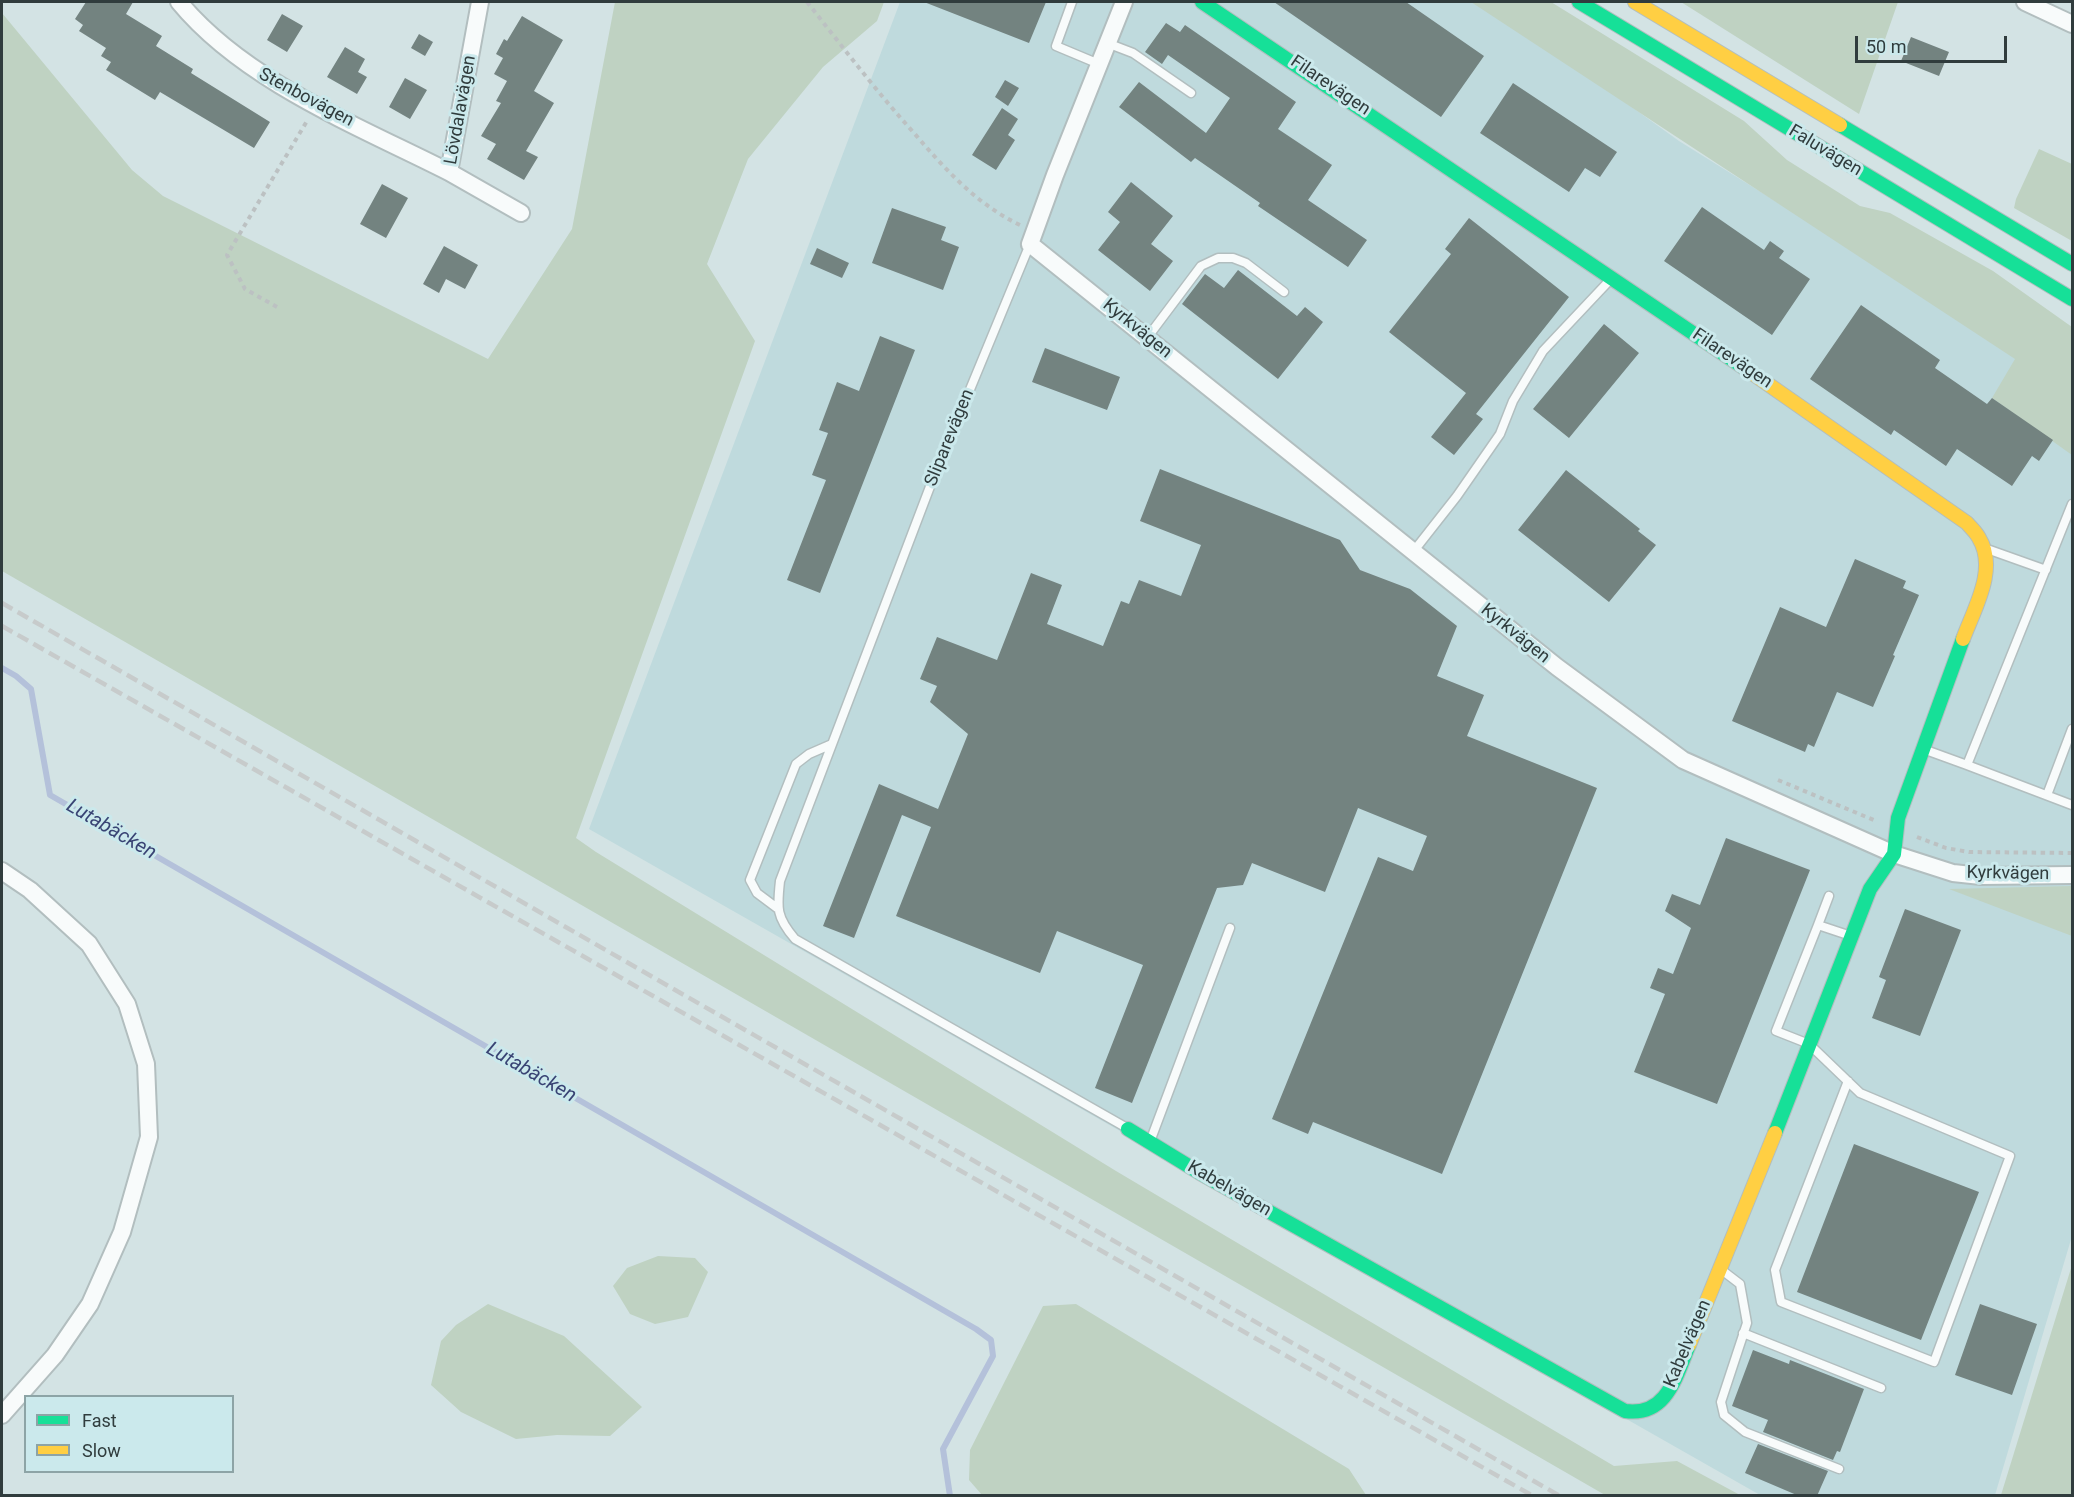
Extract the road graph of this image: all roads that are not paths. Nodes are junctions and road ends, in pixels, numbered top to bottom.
1 (179, 2) edge
2 (480, 2) edge
3 (1072, 2) edge
4 (1124, 2) edge
5 (1202, 2) edge
6 (1579, 2) edge
7 (1635, 2) edge
8 (2025, 2) edge
9 (2073, 24) edge
10 (1107, 43) junction
11 (1099, 64) junction
12 (1191, 93) dead end
13 (449, 172) junction
14 (521, 213) dead end
15 (1030, 244) junction
16 (2073, 264) edge
17 (1611, 278) junction
18 (1284, 292) dead end
19 (2073, 299) edge
20 (1147, 338) junction
21 (2073, 504) edge
22 (1984, 548) junction
23 (1413, 552) junction
24 (2046, 570) junction
25 (2073, 729) edge
26 (832, 744) junction
27 (1923, 748) junction
28 (1967, 765) junction
29 (2047, 795) junction
30 (2073, 805) edge
31 (1894, 854) junction
32 (2, 871) edge
33 (2073, 875) edge
34 (1829, 896) dead end
35 (777, 908) junction
36 (1818, 925) junction
37 (1230, 928) dead end
38 (1851, 936) junction
39 (1809, 1044) junction
40 (1848, 1081) junction
41 (1128, 1129) joint
42 (1150, 1142) junction
43 (1720, 1269) junction
44 (1743, 1333) junction
45 (1881, 1388) dead end
46 (2, 1415) edge
47 (1839, 1470) dead end

1 - 13 street, Stenbovägen
2 - 13 street, Lövdalavägen
3 - 11 lane
4 - 10 street
5 - 17 main road, Filarevägen
6 - 19 main road, Faluvägen
7 - 16 main road, Faluvägen
8 - 9 street
10 - 11 street
10 - 12 lane
11 - 15 street
13 - 14 street, Lövdalavägen
15 - 20 street, Kyrkvägen
15 - 26 lane, Sliparevägen
17 - 22 main road, Filarevägen
17 - 23 lane
18 - 20 lane
20 - 23 street, Kyrkvägen
21 - 24 lane
22 - 24 lane
22 - 27 main road
23 - 31 street, Kyrkvägen
24 - 28 lane
25 - 29 lane
26 - 35 lane, Sliparevägen
26 - 35 lane
27 - 28 lane
27 - 31 main road
28 - 29 lane
29 - 30 lane
31 - 33 street, Kyrkvägen
31 - 38 main road, Kabelvägen
32 - 46 street
34 - 36 lane
35 - 41 lane
36 - 38 lane
36 - 39 lane
37 - 42 lane
38 - 39 main road, Kabelvägen
39 - 40 lane
39 - 43 main road, Kabelvägen
40 - 40 lane
41 - 42 main road, Kabelvägen
42 - 43 main road, Kabelvägen
43 - 44 lane
44 - 45 lane
44 - 47 lane

